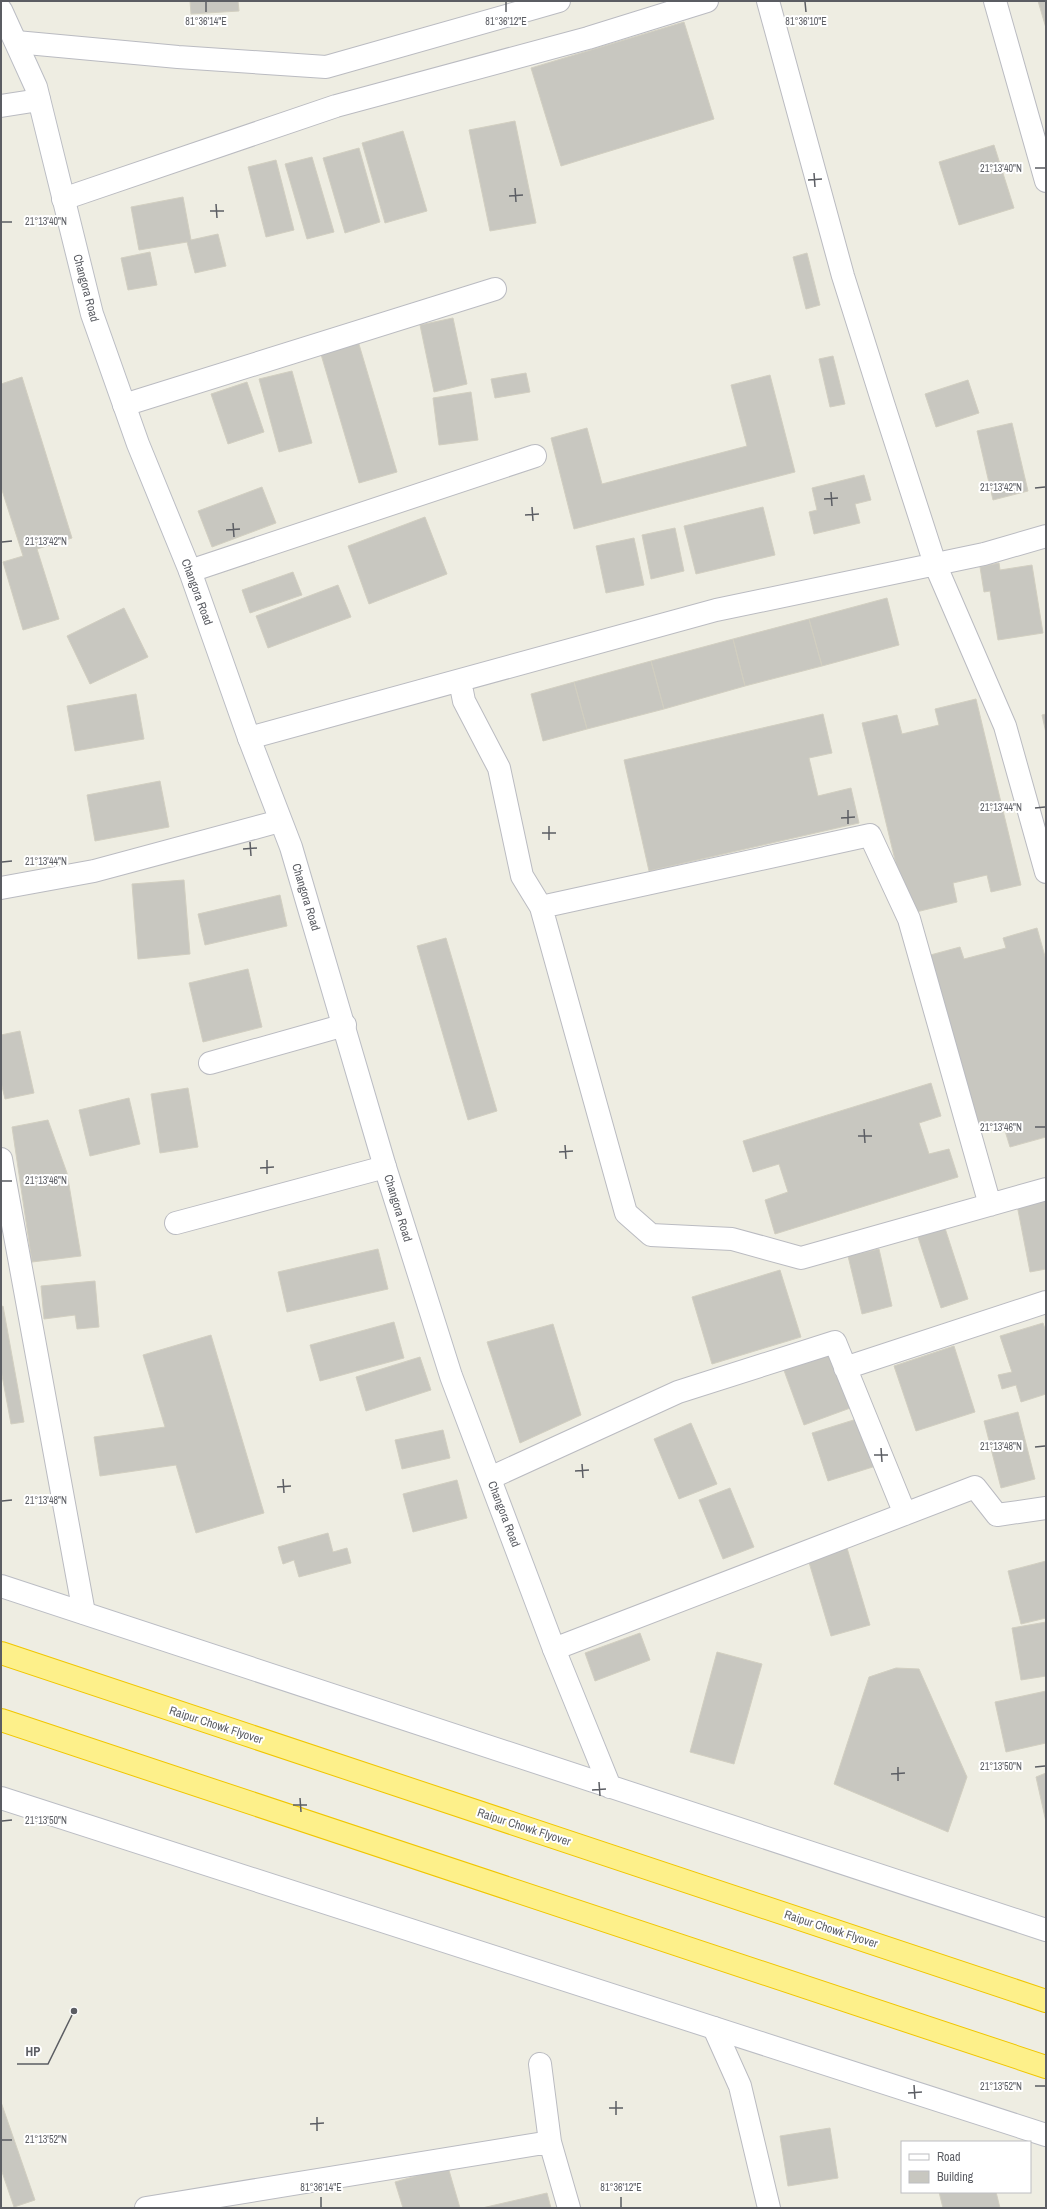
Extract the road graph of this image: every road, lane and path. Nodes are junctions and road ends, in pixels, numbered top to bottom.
1 (558, 1) edge
2 (707, 1) edge
3 (768, 1) edge
4 (995, 1) edge
5 (1, 10) edge
6 (16, 42) junction
7 (39, 100) junction
8 (1, 106) edge
9 (1046, 181) edge
10 (63, 198) junction
11 (495, 289) dead end
12 (124, 405) junction
13 (535, 456) dead end
14 (1046, 536) edge
15 (935, 564) junction
16 (190, 571) junction
17 (460, 681) junction
18 (249, 738) junction
19 (280, 821) junction
20 (1046, 872) edge
21 (1, 888) edge
22 (541, 906) junction
23 (345, 1025) junction
24 (210, 1063) dead end
25 (1, 1159) edge
26 (386, 1167) junction
27 (1046, 1189) edge
28 (990, 1205) junction
29 (176, 1223) dead end
30 (1046, 1302) edge
31 (845, 1368) junction
32 (490, 1478) junction
33 (1046, 1508) edge
34 (905, 1514) junction
35 (1, 1586) edge
36 (84, 1614) junction
37 (554, 1649) junction
38 (1, 1653) edge
39 (1, 1720) edge
40 (610, 1787) junction
41 (1, 1798) edge
42 (1046, 1930) edge
43 (1046, 2001) edge
44 (714, 2028) junction
45 (540, 2064) dead end
46 (1046, 2067) edge
47 (1046, 2135) edge
48 (550, 2142) junction
49 (146, 2208) edge
50 (569, 2208) edge
51 (769, 2208) edge

1 - 6 street
2 - 10 street
3 - 15 street
4 - 9 street
5 - 6 street, Changora Road
6 - 7 street, Changora Road
7 - 8 street
7 - 10 street, Changora Road
10 - 12 street, Changora Road
11 - 12 street
12 - 16 street, Changora Road
13 - 16 street
14 - 15 street
15 - 17 street
15 - 20 street
16 - 18 street, Changora Road
17 - 18 street
17 - 22 street
18 - 19 street, Changora Road
19 - 21 street
19 - 23 street, Changora Road
22 - 28 street
22 - 28 street
23 - 24 street
23 - 26 street, Changora Road
25 - 36 street
26 - 29 street
26 - 32 street, Changora Road
27 - 28 street
30 - 31 street
31 - 32 street
31 - 34 street
32 - 37 street, Changora Road
33 - 34 street
34 - 37 street
35 - 36 street
36 - 40 street
37 - 40 street, Changora Road
38 - 43 highway, Raipur Chowk Flyover
39 - 46 highway
40 - 42 street
41 - 44 street
44 - 47 street
44 - 51 street
45 - 48 street
48 - 49 street
48 - 50 street

